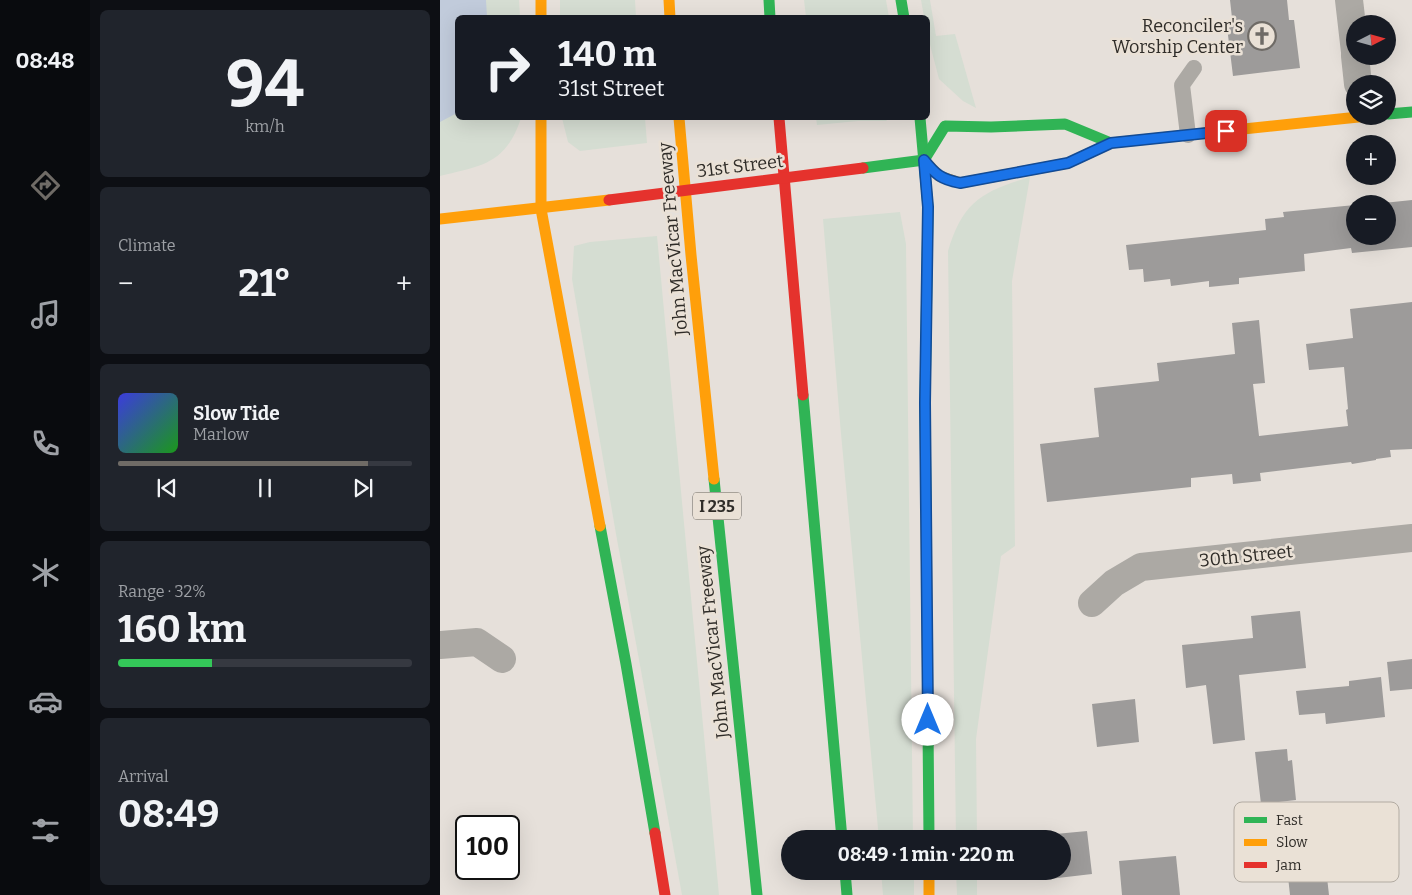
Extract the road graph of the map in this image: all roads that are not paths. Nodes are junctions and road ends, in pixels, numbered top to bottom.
1 (540, 0) edge
2 (669, 0) edge
3 (769, 0) edge
4 (901, 0) edge
5 (1349, 0) edge
6 (540, 15) edge
7 (670, 15) edge
8 (770, 15) edge
9 (904, 15) edge
10 (1351, 15) edge
11 (1194, 68) dead end
12 (1412, 112) edge
13 (1396, 113) edge
14 (1346, 119) edge
15 (541, 120) edge
16 (679, 120) edge
17 (779, 120) edge
18 (920, 120) edge
19 (1188, 134) junction
20 (1111, 143) junction
21 (924, 160) junction
22 (541, 209) junction
23 (440, 219) edge
24 (1412, 538) edge
25 (1092, 603) dead end
26 (440, 645) edge
27 (502, 659) dead end
28 (841, 830) edge
29 (929, 830) edge
30 (846, 880) edge
31 (929, 880) edge
32 (665, 895) edge
33 (756, 895) edge
34 (847, 895) edge
35 (929, 895) edge

1 - 6 main road
2 - 7 main road
3 - 8 main road
4 - 9 main road
5 - 10 street
11 - 19 lane
12 - 13 main road
14 - 19 main road
15 - 22 main road
16 - 33 main road, John MacVicar Freeway / I 235
17 - 28 main road
18 - 21 main road
19 - 20 main road
20 - 21 main road
20 - 21 main road
21 - 22 main road, 31st Street, bridge
21 - 29 main road
22 - 23 main road, 31st Street
22 - 32 main road
24 - 25 street, 30th Street
26 - 27 street
30 - 34 main road
31 - 35 main road

